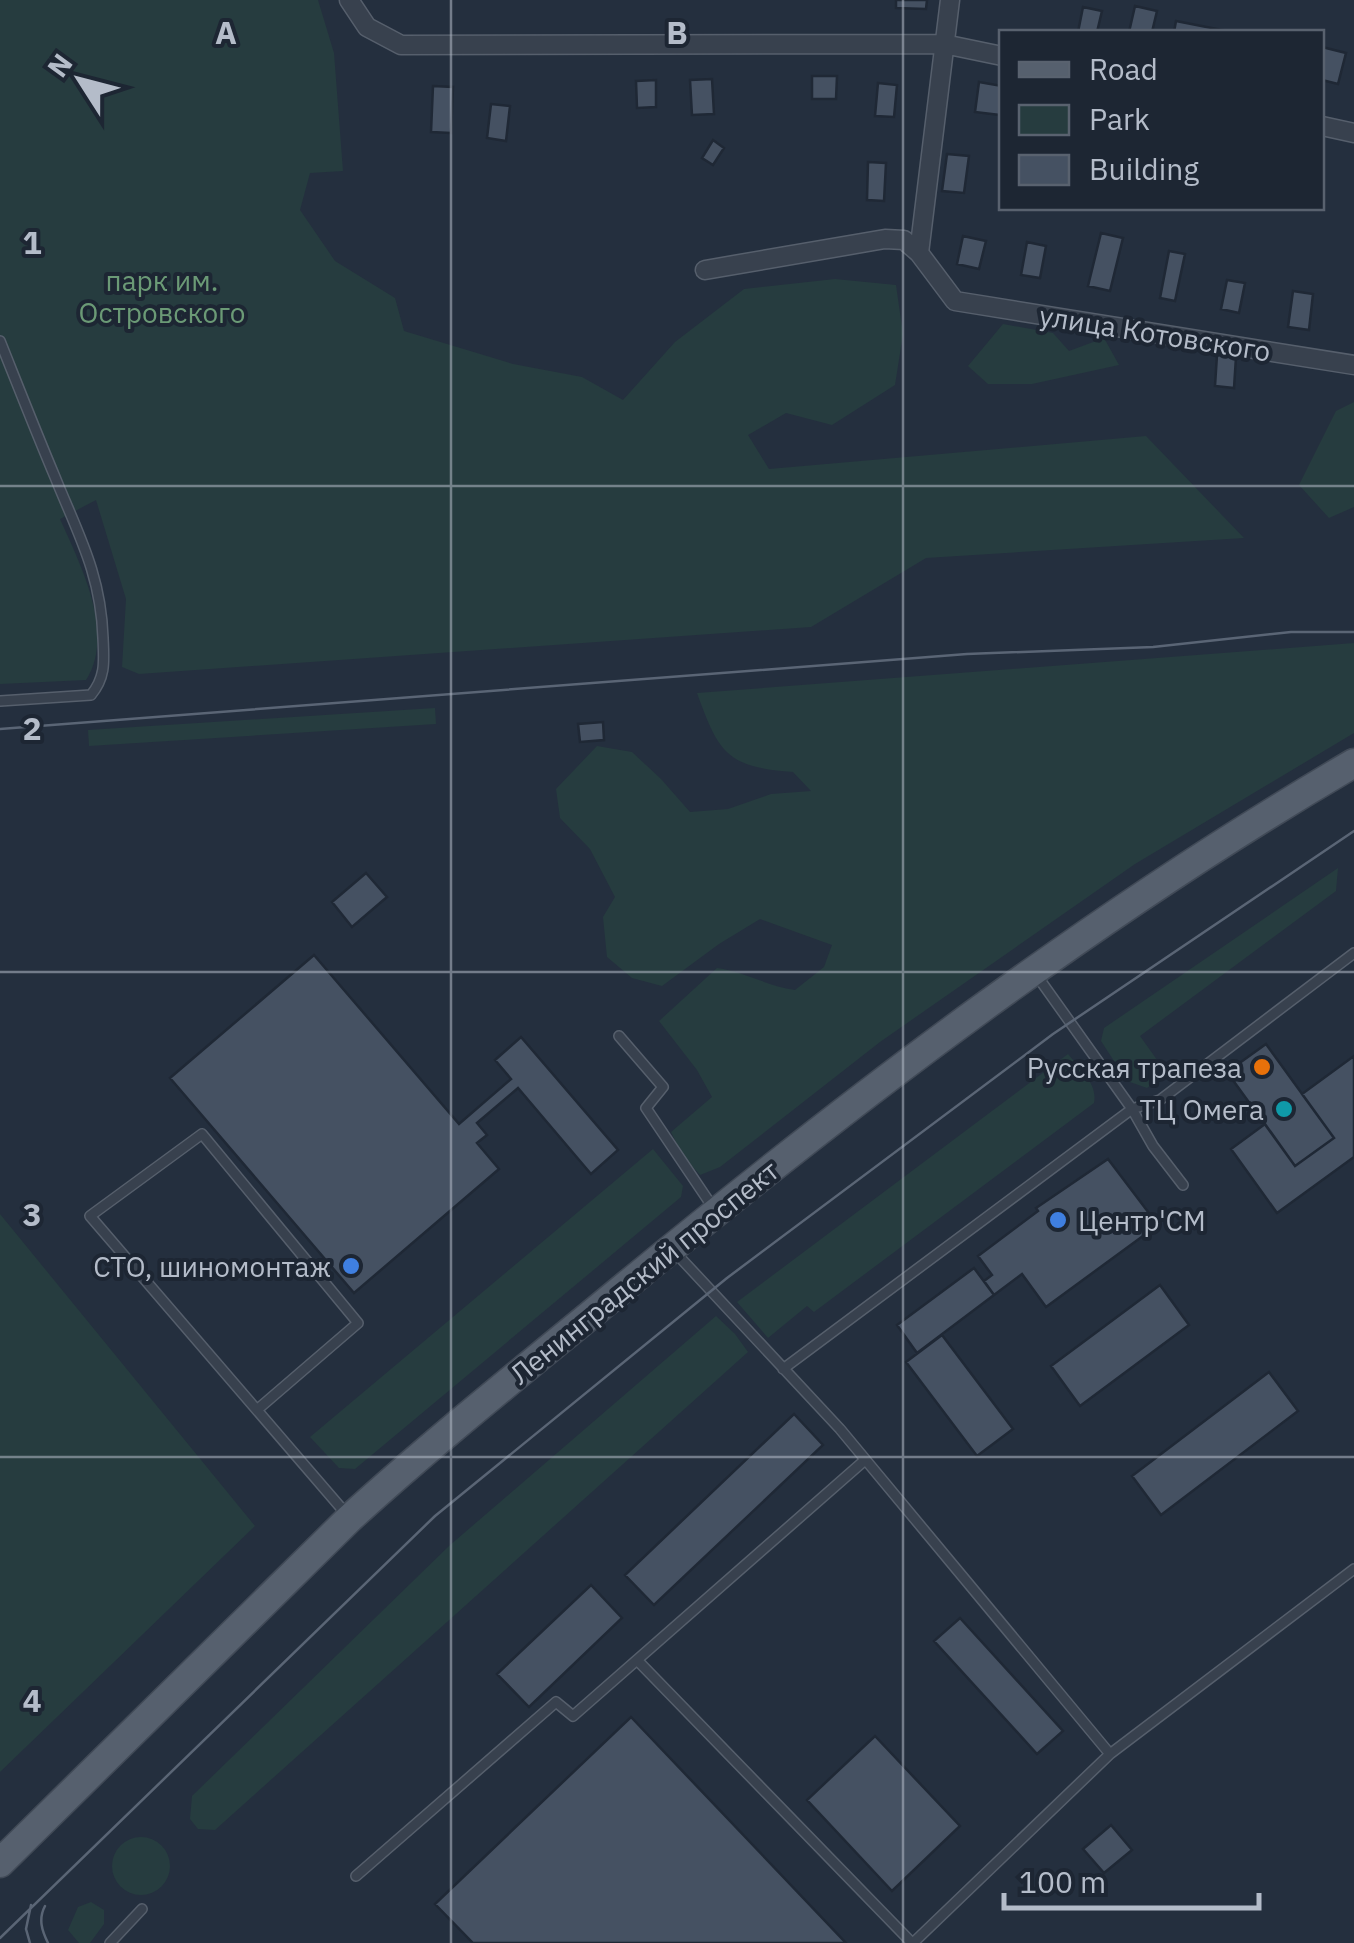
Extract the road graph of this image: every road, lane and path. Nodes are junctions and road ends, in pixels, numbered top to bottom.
1 (349, 0) edge
2 (950, 0) edge
3 (944, 44) junction
4 (999, 55) edge
5 (1324, 126) edge
6 (1354, 133) edge
7 (919, 254) junction
8 (705, 270) dead end
9 (0, 341) edge
10 (1354, 365) edge
11 (0, 701) edge
12 (1354, 763) edge
13 (1354, 954) edge
14 (1033, 971) junction
15 (620, 1036) dead end
16 (1132, 1109) junction
17 (1183, 1185) dead end
18 (716, 1212) junction
19 (672, 1248) junction
20 (783, 1369) junction
21 (258, 1409) junction
22 (865, 1460) junction
23 (350, 1518) junction
24 (1354, 1569) edge
25 (637, 1660) junction
26 (1110, 1754) junction
27 (0, 1863) edge
28 (356, 1876) dead end
29 (142, 1909) dead end
30 (110, 1943) edge
31 (913, 1943) edge

1 - 3 street
2 - 3 street
3 - 4 street
3 - 7 street
5 - 6 street
7 - 8 street
7 - 10 street, улица Котовского
9 - 11 lane
12 - 14 main road, Ленинградский проспект
13 - 16 lane
14 - 16 lane
14 - 18 main road, Ленинградский проспект
15 - 18 lane
16 - 17 lane
16 - 20 lane
18 - 19 main road, Ленинградский проспект
19 - 20 lane
19 - 23 main road, Ленинградский проспект
20 - 22 lane
21 - 21 lane
21 - 23 lane
22 - 25 lane
22 - 26 lane
23 - 27 main road, Ленинградский проспект
24 - 26 lane
25 - 28 lane
25 - 31 lane
26 - 31 lane
29 - 30 lane

